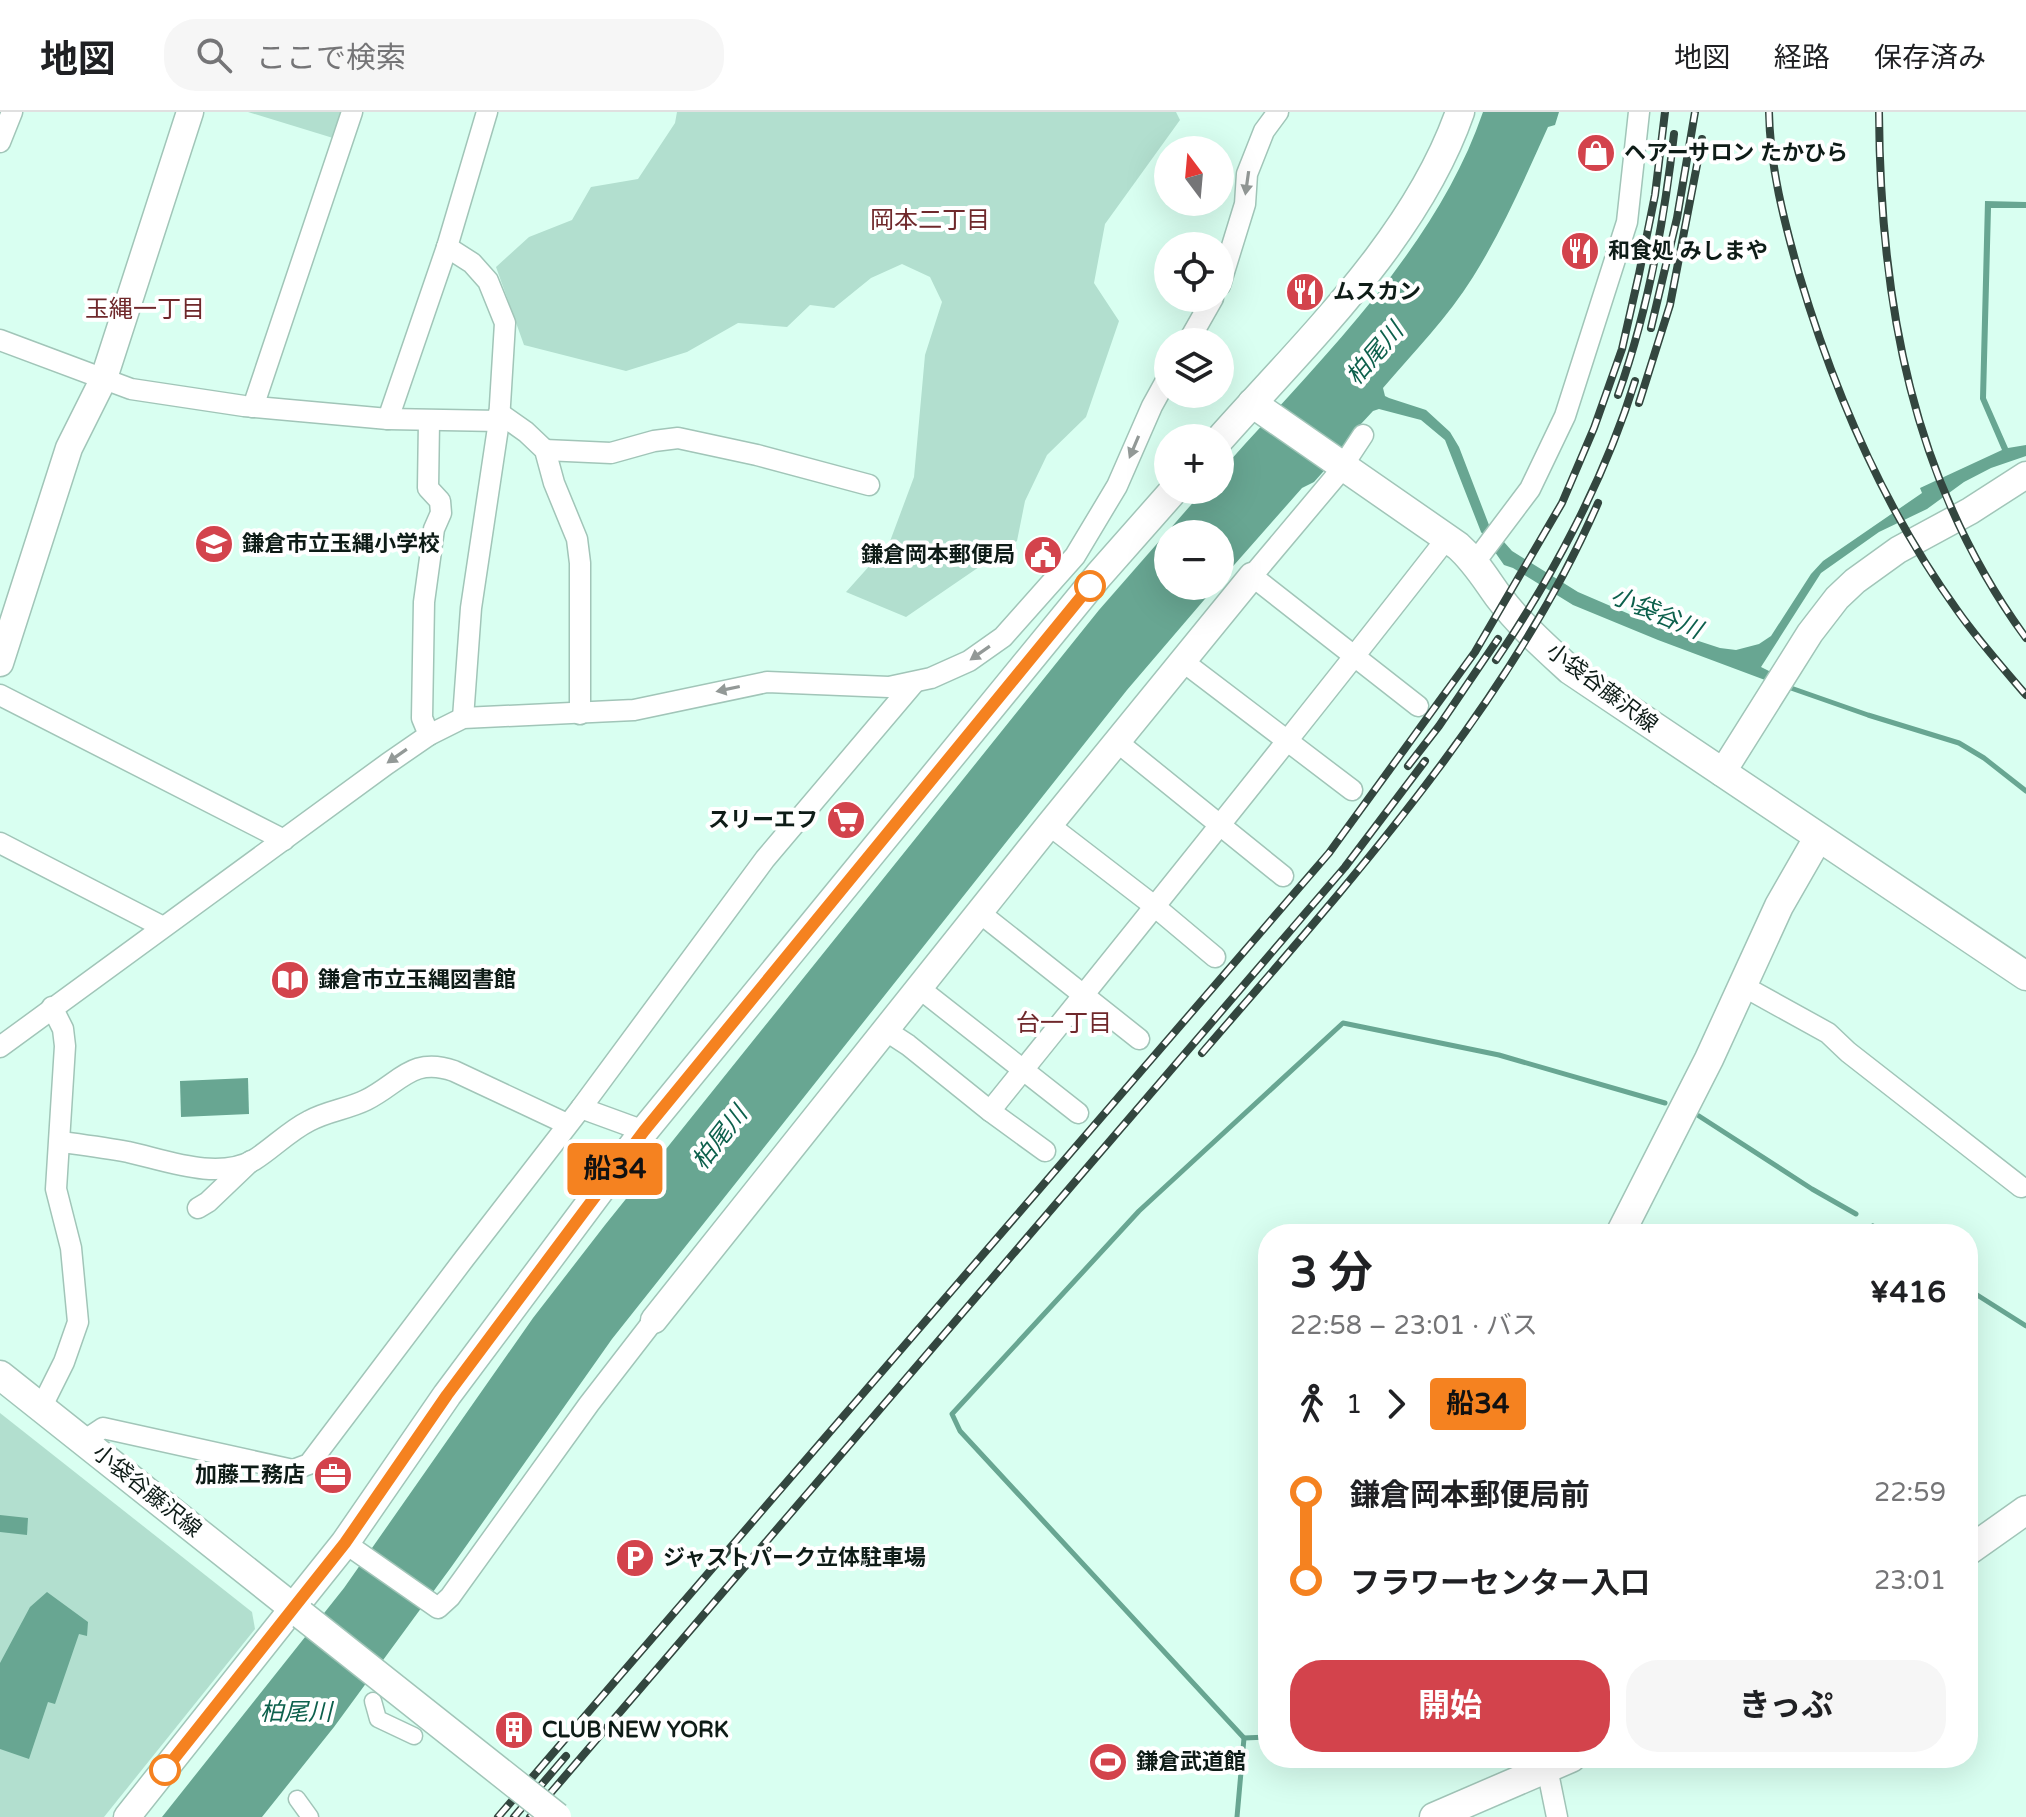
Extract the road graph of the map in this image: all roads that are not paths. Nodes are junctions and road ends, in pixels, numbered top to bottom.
1 (12, 112) edge
2 (190, 112) edge
3 (352, 112) edge
4 (487, 112) edge
5 (1278, 112) edge
6 (1460, 112) edge
7 (1639, 112) edge
8 (0, 142) edge
9 (1234, 240) edge
10 (447, 247) junction
11 (0, 340) edge
12 (104, 378) junction
13 (1154, 402) edge
14 (1252, 403) junction
15 (253, 407) junction
16 (499, 417) junction
17 (388, 419) junction
18 (429, 421) junction
19 (1233, 424) edge
20 (1363, 435) dead end
21 (545, 450) junction
22 (1342, 466) junction
23 (2026, 475) edge
24 (869, 485) dead end
25 (1162, 504) edge
26 (1090, 534) junction
27 (1447, 538) junction
28 (1120, 551) junction
29 (1481, 555) junction
30 (1252, 576) junction
31 (1354, 657) junction
32 (1181, 660) junction
33 (0, 663) edge
34 (914, 683) junction
35 (0, 695) edge
36 (1418, 706) dead end
37 (580, 714) junction
38 (463, 718) junction
39 (429, 735) junction
40 (1116, 741) junction
41 (1288, 742) junction
42 (1722, 773) junction
43 (1352, 790) dead end
44 (1049, 825) junction
45 (1219, 826) junction
46 (1818, 838) junction
47 (284, 840) junction
48 (0, 843) edge
49 (1283, 876) dead end
50 (1153, 905) junction
51 (980, 913) junction
52 (163, 927) junction
53 (1215, 957) dead end
54 (2026, 976) edge
55 (1743, 986) junction
56 (919, 988) junction
57 (1085, 994) junction
58 (52, 1007) junction
59 (885, 1030) junction
60 (1139, 1039) dead end
61 (0, 1047) edge
62 (1022, 1070) junction
63 (581, 1108) junction
64 (990, 1111) junction
65 (1078, 1113) dead end
66 (567, 1124) junction
67 (644, 1131) junction
68 (61, 1142) junction
69 (1045, 1151) dead end
70 (251, 1161) junction
71 (188, 1166) junction
72 (2021, 1187) dead end
73 (1625, 1224) edge
74 (654, 1320) joint
75 (0, 1375) edge
76 (41, 1408) junction
77 (85, 1440) junction
78 (2026, 1510) edge
79 (1978, 1544) edge
80 (349, 1546) junction
81 (298, 1611) junction
82 (373, 1701) dead end
83 (414, 1736) dead end
84 (1540, 1768) edge
85 (1555, 1768) edge
86 (297, 1799) dead end
87 (127, 1817) edge
88 (310, 1817) edge
89 (557, 1817) edge
90 (1434, 1817) edge
91 (1557, 1817) edge

1 - 8 street
2 - 12 street
3 - 15 street
4 - 10 street
5 -> 9 street
6 - 14 main road
7 - 29 street
10 - 16 street
10 - 17 street
11 - 12 street
12 - 15 street
12 - 33 street
13 -> 26 street
14 - 19 main road
14 - 22 main road, 小袋谷藤沢線
15 - 17 street
16 - 18 street
16 - 21 street
16 - 38 street
17 - 18 street
18 - 39 street
20 - 22 street
21 - 24 street
21 - 37 street
22 - 27 main road, 小袋谷藤沢線
22 - 30 street
23 - 42 street
25 - 28 main road
26 - 28 street
26 -> 34 street
27 - 29 main road, 小袋谷藤沢線
27 - 31 street
28 - 67 main road
29 - 42 main road, 小袋谷藤沢線
30 - 31 street
30 - 32 street
31 - 36 street
31 - 41 street
32 - 40 street
32 - 41 street
34 -> 37 street
34 - 63 street
35 - 47 street
37 - 38 street
38 - 39 street
39 -> 47 street
40 - 44 street
40 - 45 street
41 - 43 street
41 - 45 street
42 - 46 main road, 小袋谷藤沢線
44 - 50 street
44 - 51 street
45 - 49 street
45 - 50 street
46 - 54 main road, 小袋谷藤沢線
46 - 55 main road
47 - 52 street
48 - 52 street
50 - 53 street
50 - 57 street
51 - 56 street
51 - 57 street
52 - 58 street
55 - 72 street
55 - 73 main road
56 - 59 street
56 - 62 street
57 - 60 street
57 - 62 street
58 - 61 street
58 - 68 street
59 - 64 street
59 - 74 street
62 - 64 street
62 - 65 street
63 - 66 street
63 - 67 street
64 - 69 street
66 - 70 street
66 - 77 street
67 - 80 main road
68 - 71 street
68 - 76 street
70 - 71 street
70 - 71 street
74 - 80 street
75 - 76 main road, 小袋谷藤沢線
76 - 77 main road, 小袋谷藤沢線
77 - 81 main road, 小袋谷藤沢線
78 - 79 main road
80 - 81 main road
81 - 87 street
81 - 89 main road, 小袋谷藤沢線, bridge
82 - 83 street
84 - 90 main road
85 - 91 street
86 - 88 street

